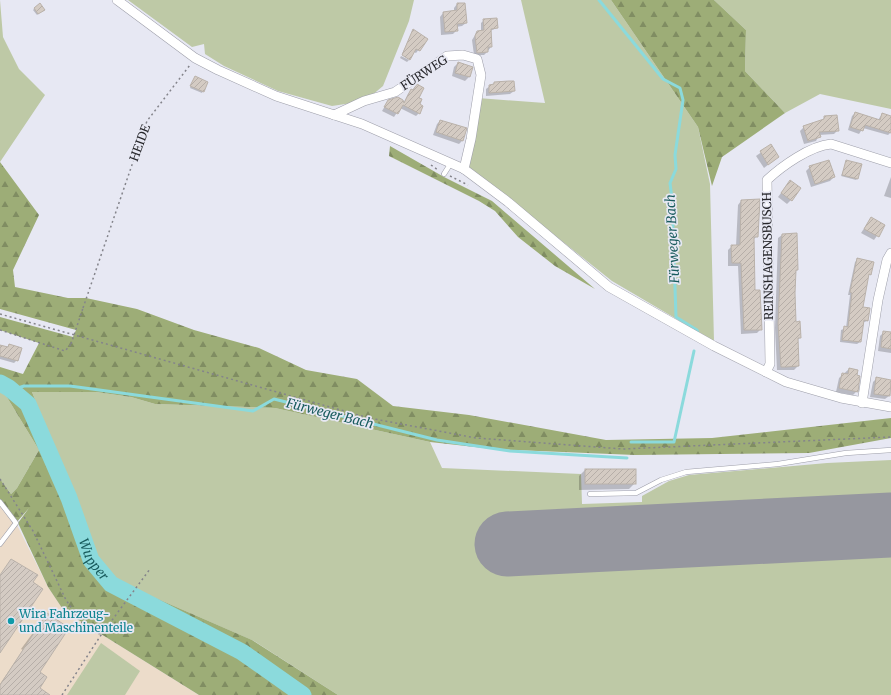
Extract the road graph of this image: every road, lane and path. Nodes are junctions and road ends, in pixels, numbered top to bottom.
1 (117, 0) edge
2 (195, 58) junction
3 (334, 115) junction
4 (451, 162) junction
5 (891, 163) edge
6 (464, 169) junction
7 (444, 174) dead end
8 (891, 253) edge
9 (0, 314) edge
10 (0, 330) edge
11 (766, 372) junction
12 (862, 403) junction
13 (891, 407) edge
14 (891, 437) edge
15 (891, 450) edge
16 (0, 479) edge
17 (590, 494) dead end
18 (0, 502) edge
19 (0, 544) edge
20 (150, 569) dead end
21 (101, 635) junction
22 (62, 695) edge

1 - 2 street
2 - 3 street
2 - 10 path, HEIDE, bridge
3 - 4 street
3 - 6 street, FÜRWEG
4 - 6 street
4 - 7 lane
5 - 11 street, REINSHAGENSBUSCH
6 - 11 street
8 - 12 street
9 - 14 path
11 - 12 street
12 - 13 street
15 - 17 lane
16 - 21 path
18 - 19 lane
20 - 21 path
21 - 22 path

